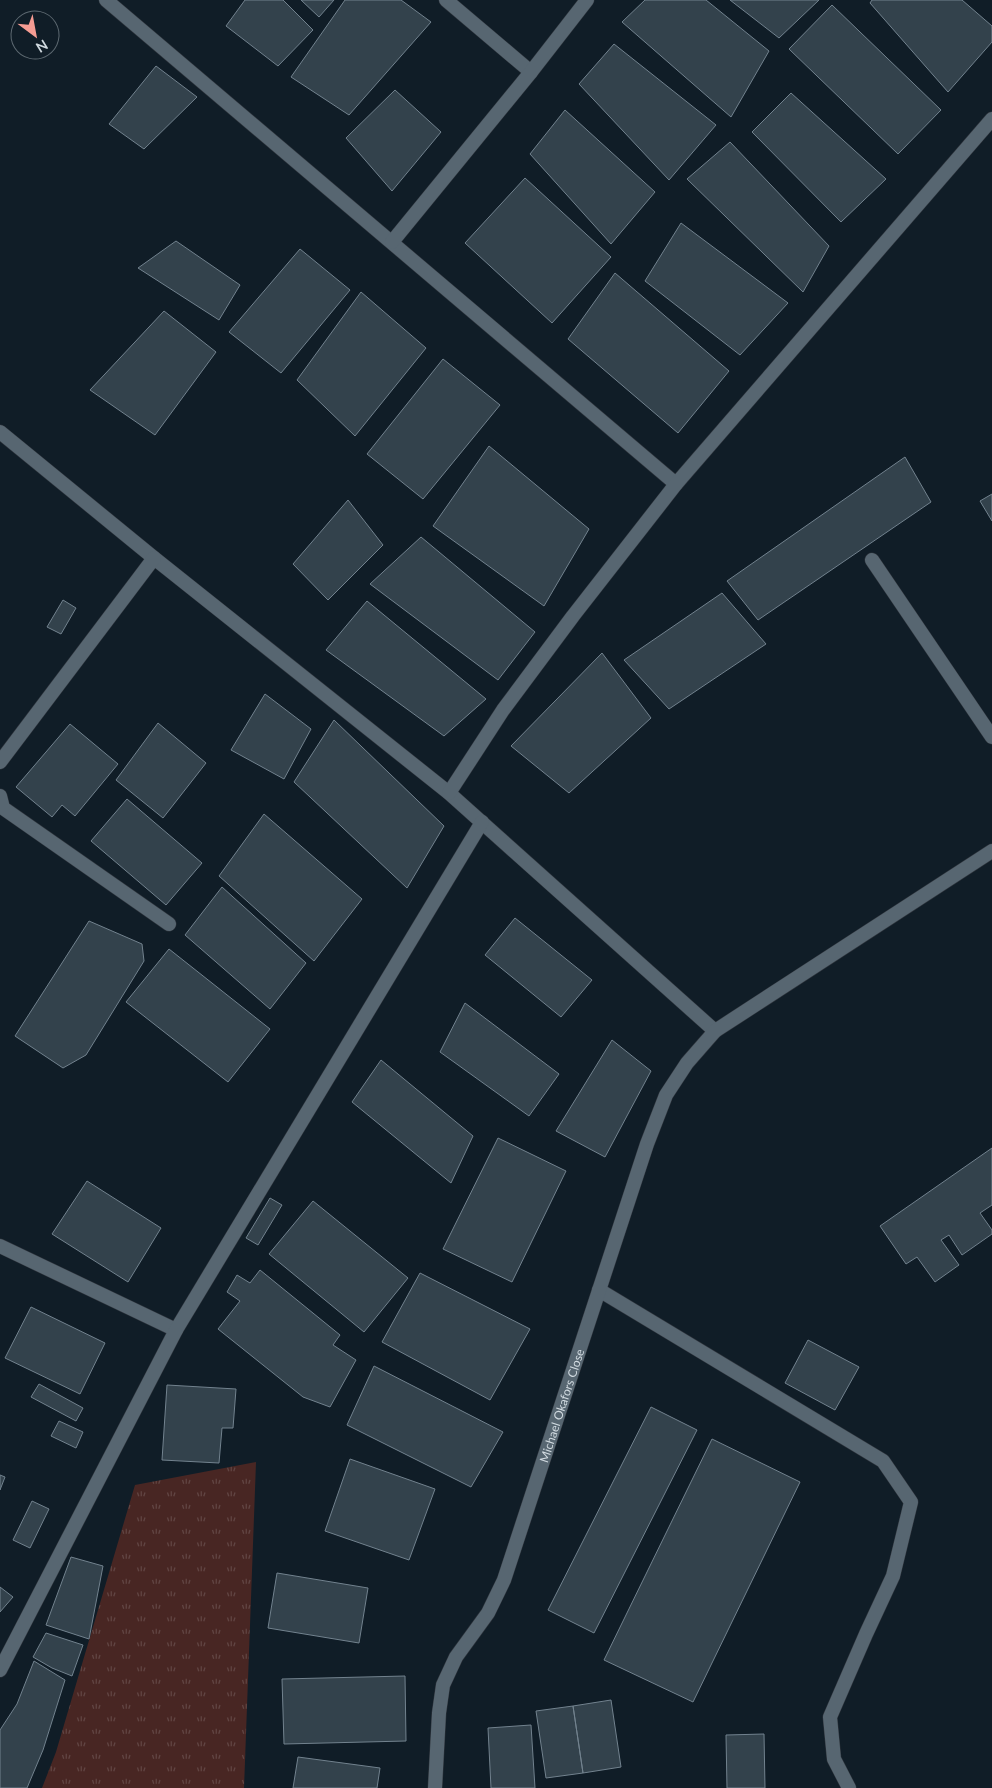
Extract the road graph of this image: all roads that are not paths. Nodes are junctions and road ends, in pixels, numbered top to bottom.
1 (106, 0) edge
2 (446, 0) edge
3 (587, 0) edge
4 (531, 72) junction
5 (992, 119) edge
6 (392, 242) junction
7 (0, 432) edge
8 (676, 484) junction
9 (154, 558) junction
10 (872, 560) dead end
11 (992, 737) edge
12 (0, 762) edge
13 (449, 793) junction
14 (0, 796) edge
15 (482, 822) junction
16 (992, 852) edge
17 (168, 924) dead end
18 (715, 1031) junction
19 (0, 1246) edge
20 (599, 1290) junction
21 (176, 1330) junction
22 (0, 1670) edge
23 (435, 1788) edge
24 (849, 1788) edge

1 - 6 street
2 - 4 street
3 - 4 street
4 - 6 street
5 - 8 street
6 - 8 street
7 - 9 street
8 - 13 street
9 - 12 street
9 - 13 street
10 - 11 street
13 - 15 street
14 - 17 street
15 - 18 street
15 - 21 street
16 - 18 street, Michael Okafors Close
18 - 20 street, Michael Okafors Close
19 - 21 street
20 - 23 street, Michael Okafors Close
20 - 24 street
21 - 22 street

